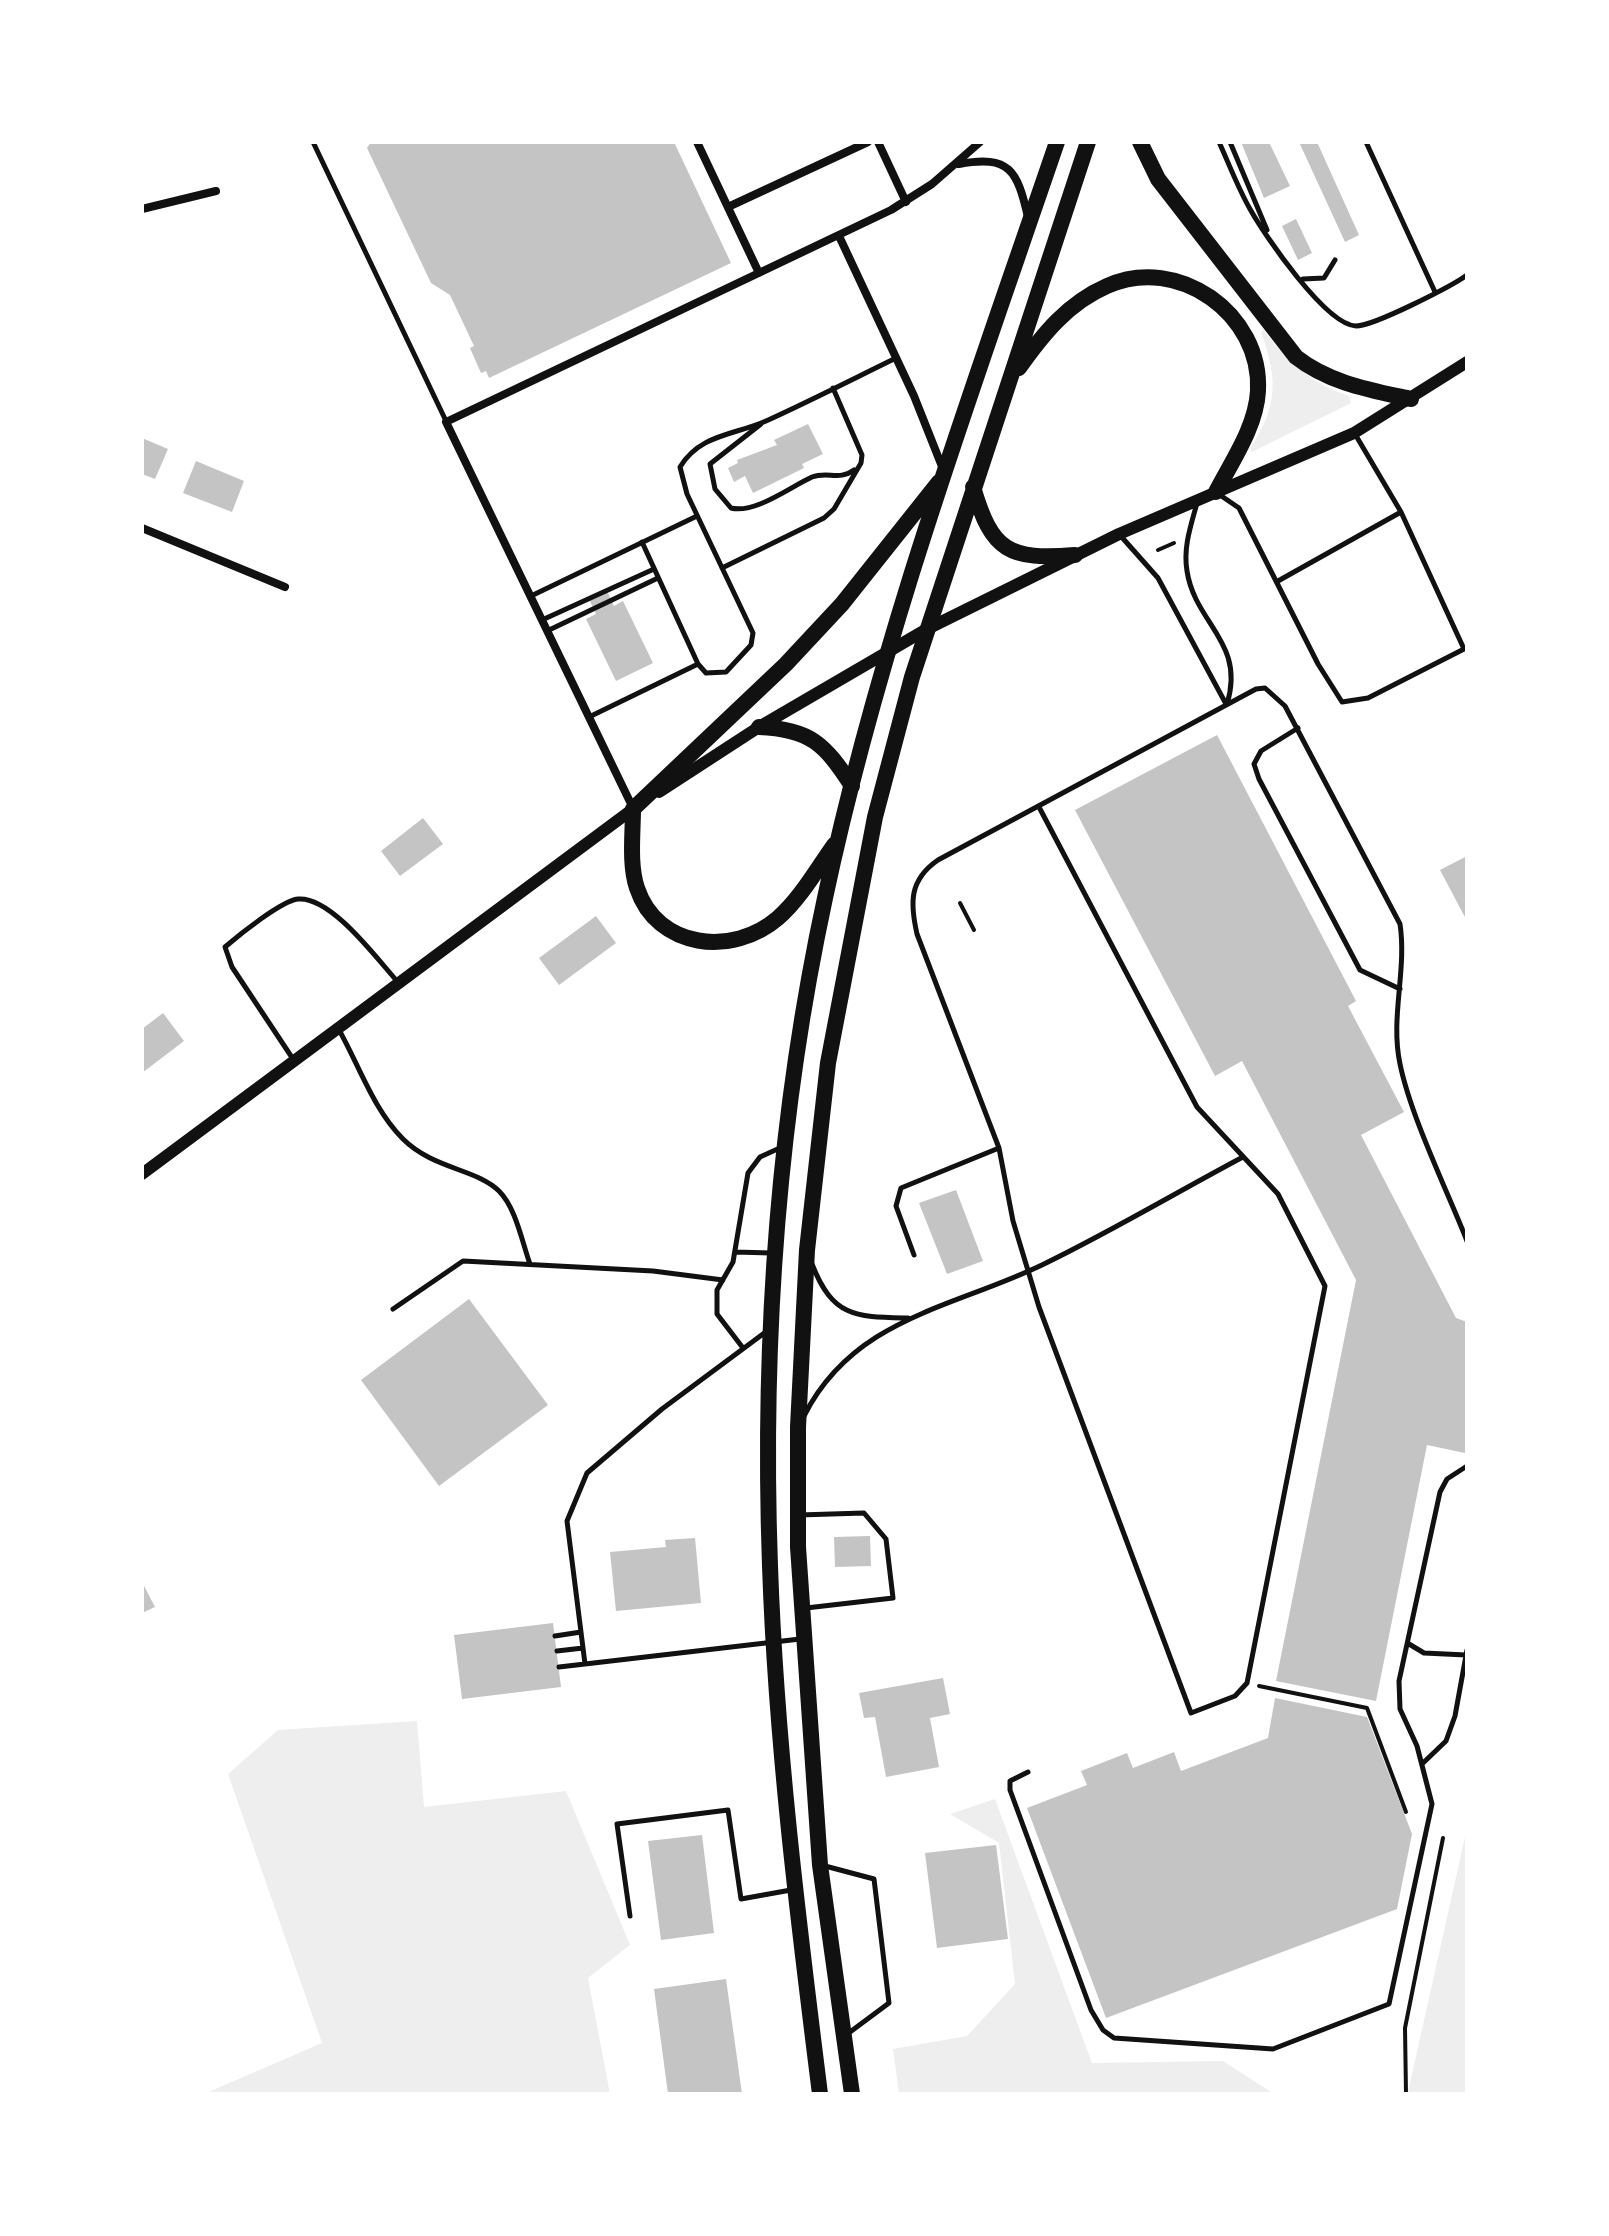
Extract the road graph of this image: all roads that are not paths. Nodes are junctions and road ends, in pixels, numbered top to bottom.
1 (313, 142) edge
2 (697, 142) edge
3 (868, 142) edge
4 (878, 142) edge
5 (980, 142) edge
6 (1057, 142) edge
7 (1088, 142) edge
8 (1140, 142) edge
9 (1219, 142) edge
10 (1230, 142) edge
11 (1366, 142) edge
12 (958, 164) junction
13 (216, 191) dead end
14 (906, 202) junction
15 (728, 207) junction
16 (142, 209) edge
17 (1030, 223) junction
18 (1268, 235) junction
19 (839, 236) junction
20 (1335, 260) dead end
21 (759, 273) junction
22 (1467, 275) edge
23 (1302, 279) junction
24 (1435, 292) junction
25 (896, 358) junction
26 (1467, 362) edge
27 (1009, 382) junction
28 (833, 388) junction
29 (1411, 399) junction
30 (446, 422) junction
31 (761, 423) junction
32 (1354, 433) junction
33 (861, 463) junction
34 (945, 474) junction
35 (973, 487) junction
36 (1216, 492) junction
37 (1197, 501) junction
38 (1401, 512) junction
39 (697, 516) junction
40 (142, 528) edge
41 (1119, 534) junction
42 (642, 542) junction
43 (1075, 555) junction
44 (722, 568) junction
45 (654, 569) junction
46 (658, 578) junction
47 (1278, 581) junction
48 (285, 587) dead end
49 (531, 596) junction
50 (542, 620) junction
51 (927, 629) junction
52 (547, 631) junction
53 (889, 650) junction
54 (698, 664) junction
55 (1226, 705) junction
56 (589, 717) junction
57 (759, 727) junction
58 (1298, 728) junction
59 (852, 786) junction
60 (1039, 807) junction
61 (633, 809) junction
62 (839, 838) junction
63 (398, 982) junction
64 (1400, 989) junction
65 (337, 1027) junction
66 (294, 1060) junction
67 (786, 1145) junction
68 (999, 1148) junction
69 (1243, 1156) junction
70 (142, 1174) edge
71 (1467, 1241) edge
72 (807, 1250) junction
73 (735, 1252) junction
74 (776, 1254) junction
75 (914, 1255) dead end
76 (530, 1264) junction
77 (1028, 1272) junction
78 (723, 1280) junction
79 (393, 1309) dead end
80 (909, 1318) junction
81 (771, 1328) junction
82 (743, 1349) junction
83 (798, 1427) junction
84 (1467, 1466) edge
85 (798, 1515) junction
86 (801, 1608) junction
87 (581, 1632) junction
88 (555, 1636) dead end
89 (803, 1639) junction
90 (773, 1642) junction
91 (1409, 1644) junction
92 (583, 1648) junction
93 (557, 1651) dead end
94 (1466, 1653) edge
95 (585, 1664) junction
96 (559, 1667) dead end
97 (1422, 1764) junction
98 (1028, 1772) dead end
99 (820, 1865) junction
100 (796, 1889) junction
101 (630, 1916) dead end
102 (842, 2038) junction
103 (820, 2094) edge
104 (852, 2094) edge

1 - 30 lane
2 - 15 street
3 - 15 street
4 - 14 street
5 - 12 street
6 - 17 highway
7 - 27 highway
8 - 29 highway
9 - 18 lane
10 - 18 lane
11 - 24 lane
12 - 14 street
12 - 17 street
13 - 16 street
14 - 19 street
15 - 21 street
17 - 34 highway
18 - 23 lane
19 - 21 street
19 - 25 street
20 - 23 lane
21 - 30 street
22 - 24 lane
23 - 24 lane
25 - 28 lane
25 - 34 street
26 - 29 street
27 - 35 highway
27 - 36 highway
28 - 31 lane
28 - 33 lane
29 - 32 street
30 - 49 street
31 - 33 lane
31 - 39 lane
32 - 36 street
32 - 38 lane
33 - 44 lane
34 - 53 highway
34 - 61 highway
35 - 43 highway
35 - 51 highway
36 - 37 street
36 - 47 lane
37 - 41 street
37 - 55 lane
38 - 47 lane
38 - 47 lane
39 - 42 lane
39 - 44 lane
40 - 48 street
41 - 43 street
41 - 55 lane
42 - 45 lane
42 - 49 lane
43 - 51 street
44 - 54 lane
45 - 46 lane
45 - 50 lane
46 - 52 lane
46 - 54 lane
49 - 50 street
50 - 52 street
51 - 53 street
51 - 72 highway
52 - 56 street
53 - 57 street
53 - 59 highway
54 - 56 lane
55 - 58 lane
55 - 60 lane
56 - 61 street
57 - 59 highway
57 - 61 street
58 - 64 lane
58 - 64 lane
59 - 62 highway
60 - 68 lane
60 - 69 lane
61 - 62 highway
61 - 63 street
62 - 67 highway
63 - 65 street
63 - 66 lane
64 - 71 lane
65 - 66 street
65 - 76 lane
66 - 70 street
67 - 73 lane
67 - 74 highway
68 - 75 lane
68 - 77 lane
69 - 77 lane
69 - 77 lane
72 - 80 lane
72 - 83 highway
73 - 74 lane
73 - 78 lane
74 - 81 highway
76 - 78 lane
76 - 79 lane
77 - 80 lane
78 - 82 lane
80 - 83 lane
81 - 82 lane
81 - 90 highway
82 - 87 lane
83 - 85 highway
84 - 91 lane
85 - 86 highway
85 - 86 lane
86 - 89 highway
87 - 88 lane
87 - 92 lane
89 - 90 lane
89 - 99 highway
90 - 95 lane
90 - 100 highway
91 - 94 lane
91 - 97 lane
92 - 93 lane
92 - 95 lane
94 - 97 lane
95 - 96 lane
97 - 98 lane
99 - 102 highway
99 - 102 lane
100 - 101 lane
100 - 103 highway
102 - 104 highway

